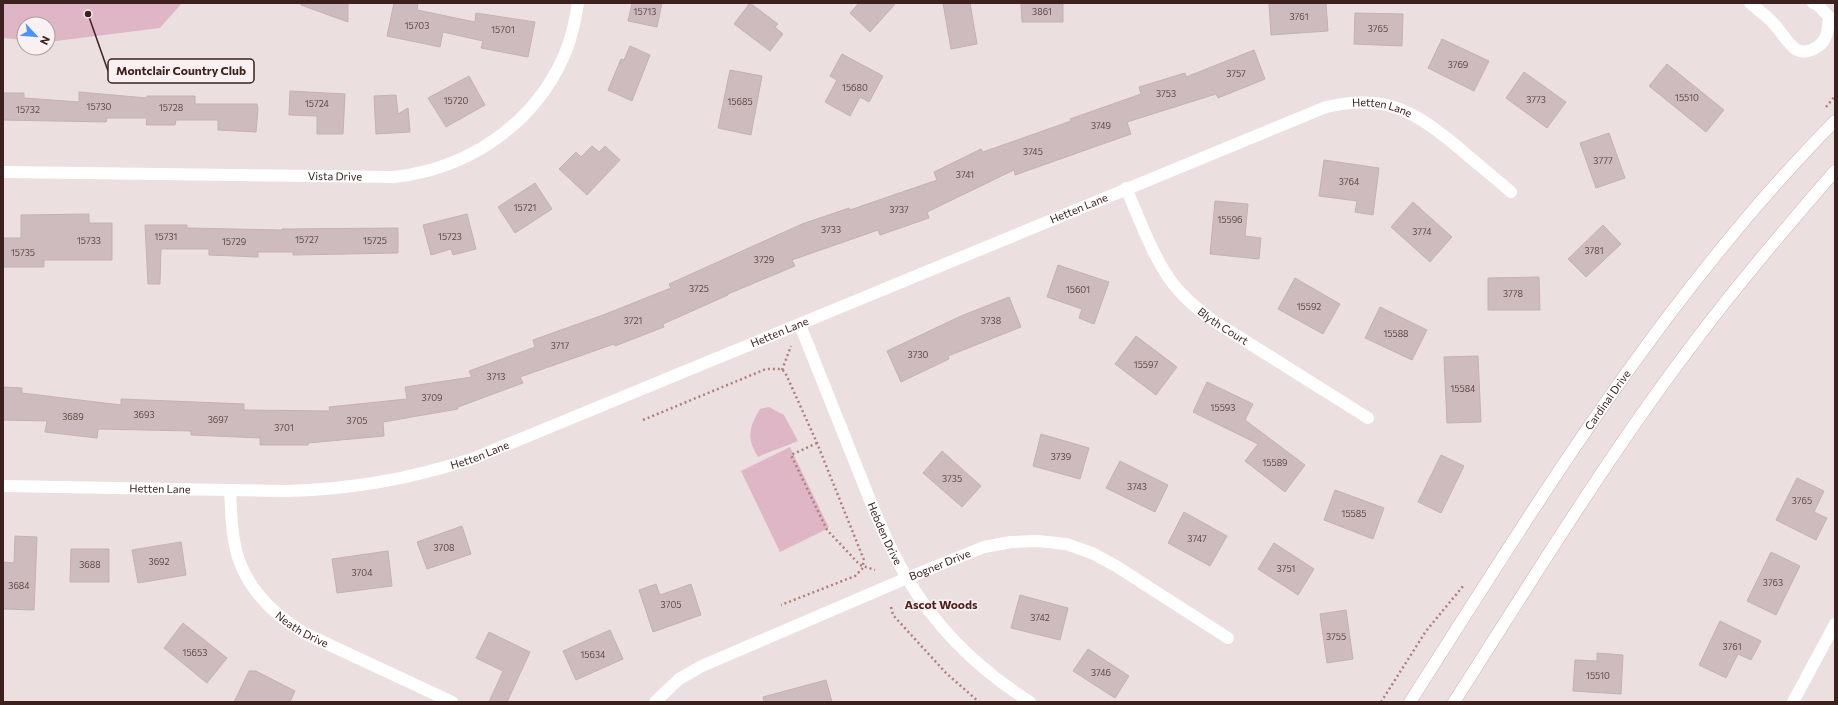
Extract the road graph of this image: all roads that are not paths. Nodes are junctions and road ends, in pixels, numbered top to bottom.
1 (578, 3) edge
2 (1750, 3) edge
3 (1813, 3) edge
4 (1835, 121) edge
5 (1835, 171) edge
6 (3, 172) edge
7 (1126, 188) junction
8 (1511, 192) dead end
9 (800, 325) junction
10 (1368, 418) dead end
11 (3, 486) edge
12 (230, 490) junction
13 (907, 578) junction
14 (1835, 624) edge
15 (1228, 638) dead end
16 (452, 702) edge
17 (655, 702) edge
18 (1030, 702) edge
19 (1410, 702) edge
20 (1454, 702) edge
21 (1793, 702) edge

1 - 6 street, Vista Drive
2 - 3 street
4 - 19 street, Cardinal Drive
5 - 20 street
7 - 8 street, Hetten Lane
7 - 9 street, Hetten Lane
7 - 10 street, Blyth Court
9 - 12 street, Hetten Lane
9 - 13 street, Hebden Drive
11 - 12 street, Hetten Lane
12 - 16 street, Neath Drive
13 - 15 street, Bogner Drive
13 - 17 street, Bogner Drive
13 - 18 street, Hebden Drive
14 - 21 street

